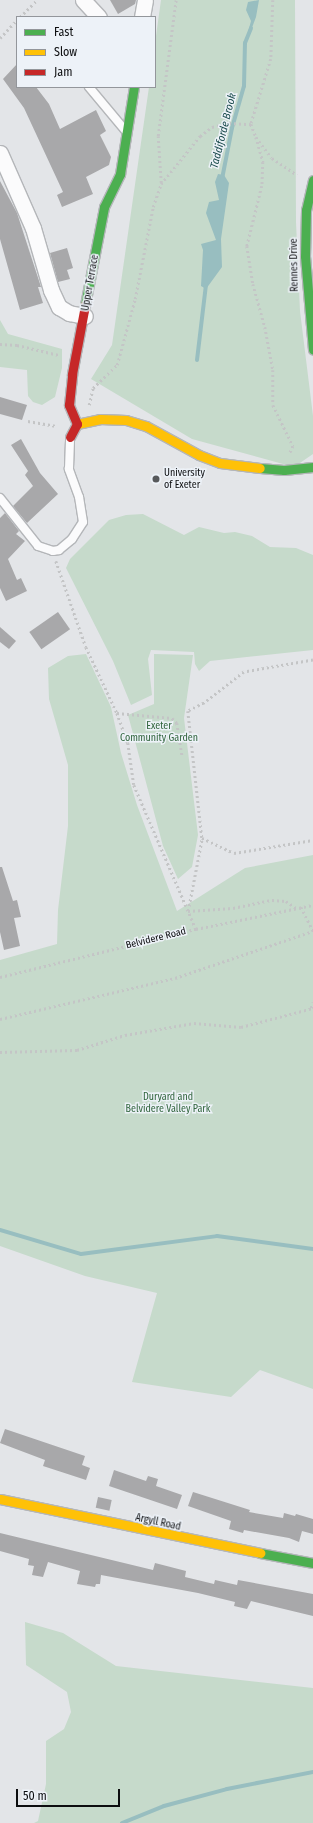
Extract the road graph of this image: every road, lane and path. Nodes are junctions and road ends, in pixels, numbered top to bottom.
1 (37, 0) edge
2 (83, 0) edge
3 (145, 0) edge
4 (176, 0) edge
5 (273, 0) edge
6 (21, 16) edge
7 (98, 16) edge
8 (142, 16) edge
9 (16, 21) edge
10 (0, 38) edge
11 (90, 88) edge
12 (134, 88) edge
13 (251, 124) junction
14 (128, 134) junction
15 (256, 137) junction
16 (0, 153) edge
17 (313, 181) edge
18 (161, 184) junction
19 (310, 300) edge
20 (85, 316) junction
21 (0, 344) edge
22 (313, 350) edge
23 (75, 359) junction
24 (28, 421) dead end
25 (76, 428) junction
26 (313, 467) edge
27 (284, 470) junction
28 (0, 498) edge
29 (53, 551) junction
30 (313, 660) edge
31 (117, 713) junction
32 (182, 756) dead end
33 (202, 838) junction
34 (313, 840) edge
35 (313, 905) edge
36 (301, 907) junction
37 (296, 908) junction
38 (188, 911) junction
39 (196, 929) junction
40 (313, 931) edge
41 (0, 977) edge
42 (313, 1002) edge
43 (312, 1008) edge
44 (0, 1018) edge
45 (0, 1052) edge
46 (0, 1499) edge
47 (313, 1563) edge

1 - 6 path
2 - 7 street
3 - 8 street
4 - 18 path
5 - 13 path
9 - 10 path
11 - 14 lane
12 - 14 street, Upper Terrace
13 - 15 path
13 - 18 path
14 - 20 street, Upper Terrace
15 - 17 path
15 - 27 path
16 - 20 street, Upper Terrace
17 - 19 street, Rennes Drive
18 - 25 path
19 - 22 street, Rennes Drive
20 - 23 street
21 - 23 path
23 - 25 street
24 - 25 path
25 - 27 street
25 - 29 lane
26 - 27 street
28 - 29 lane
29 - 31 path
30 - 33 path
31 - 32 path
31 - 38 path
33 - 34 path
33 - 38 path
35 - 36 path, Belvidere Road
36 - 37 path, Belvidere Road
36 - 40 path
37 - 38 path
37 - 39 path, Belvidere Road
38 - 39 path
39 - 41 path, Belvidere Road
40 - 44 path
42 - 43 path
43 - 45 path
46 - 47 street, Argyll Road

